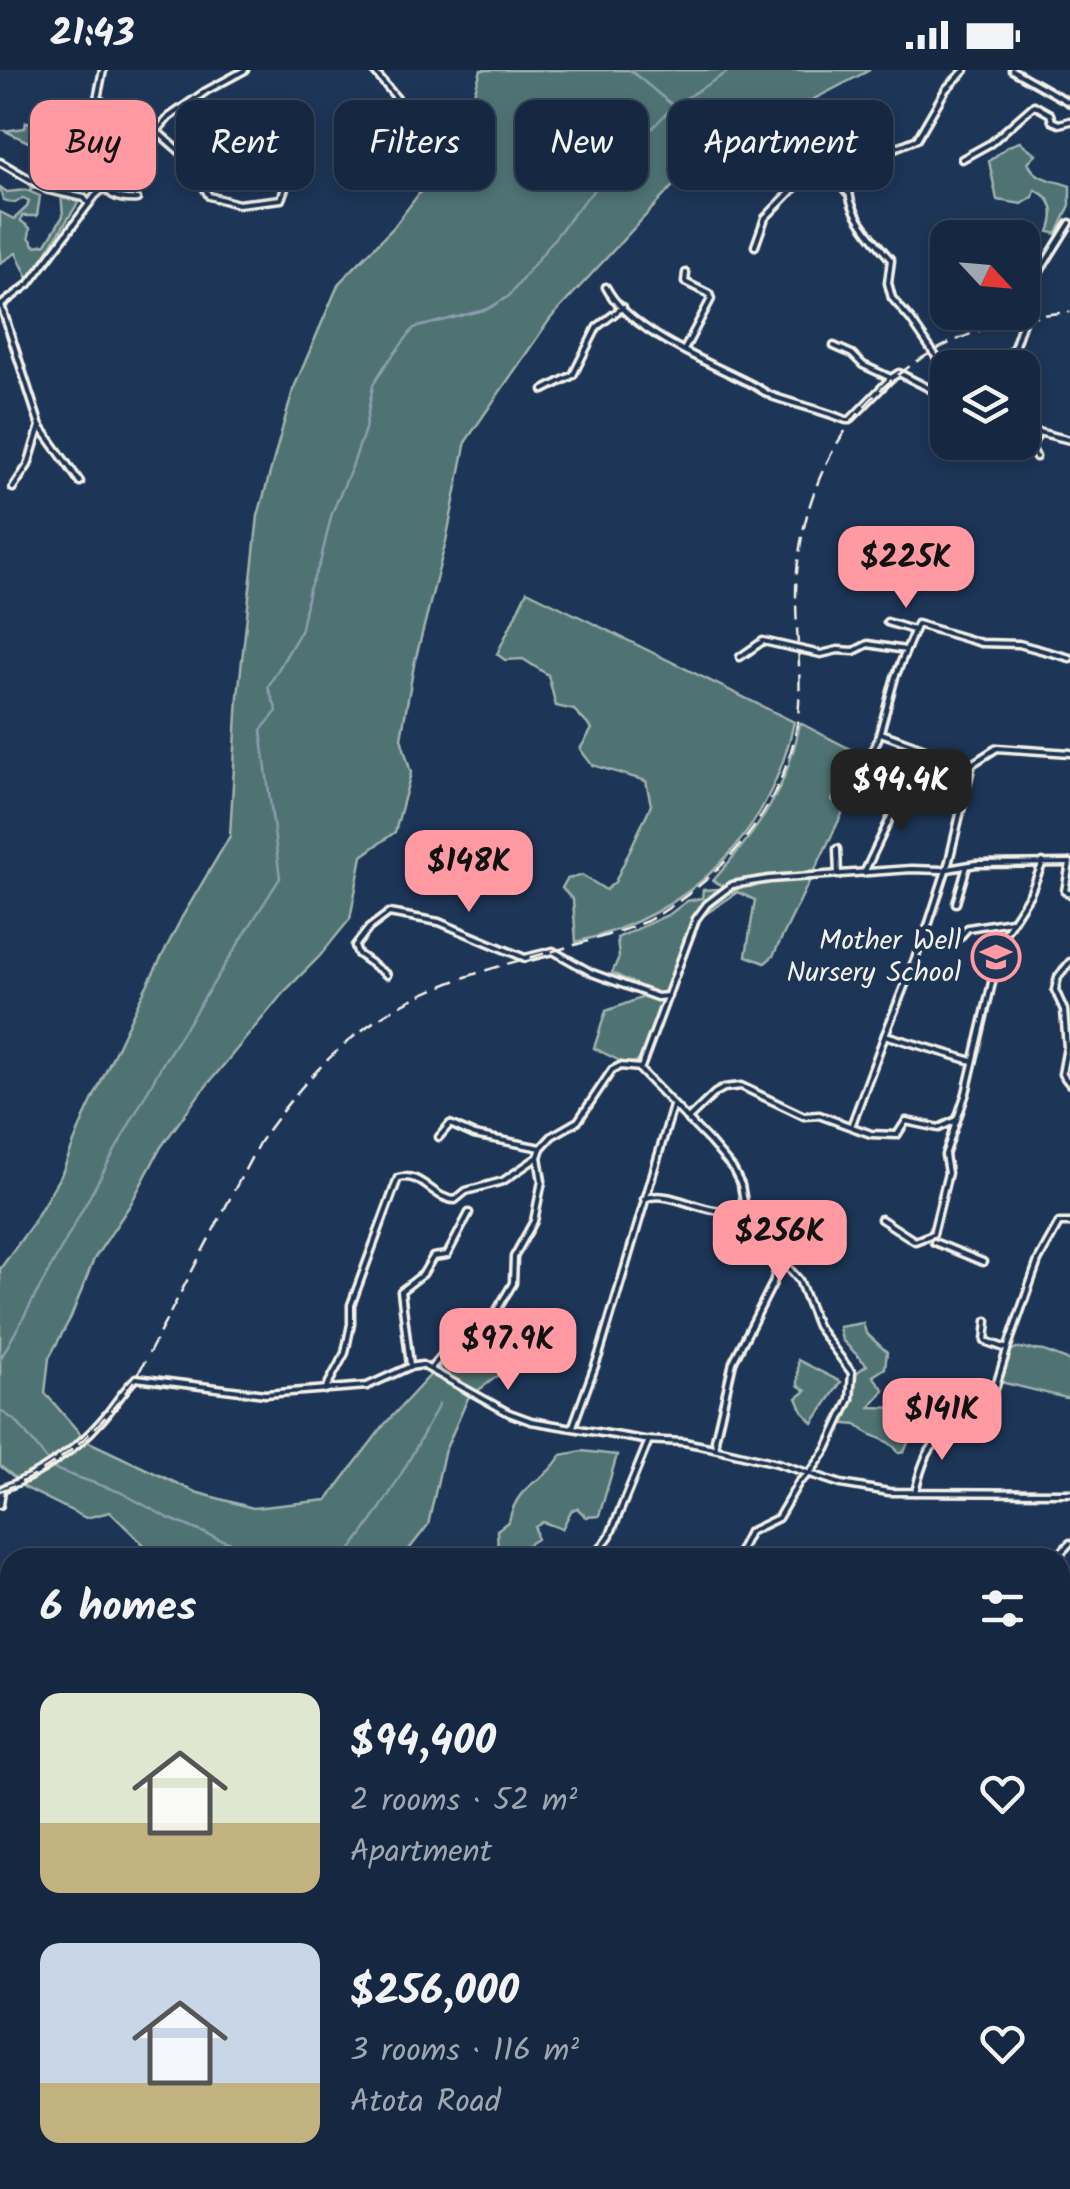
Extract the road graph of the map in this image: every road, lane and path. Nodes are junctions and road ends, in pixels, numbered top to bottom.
1 (104, 70) edge
2 (244, 70) edge
3 (372, 70) edge
4 (965, 70) edge
5 (1012, 70) edge
6 (397, 100) edge
7 (1070, 104) edge
8 (1070, 121) edge
9 (158, 131) junction
10 (176, 148) edge
11 (962, 159) dead end
12 (0, 162) edge
13 (101, 190) edge
14 (106, 190) edge
15 (205, 190) edge
16 (284, 190) edge
17 (792, 190) edge
18 (845, 190) edge
19 (63, 192) joint
20 (848, 193) junction
21 (137, 198) dead end
22 (89, 204) junction
23 (1070, 223) edge
24 (755, 246) dead end
25 (686, 273) dead end
26 (606, 286) dead end
27 (1, 305) edge
28 (622, 307) junction
29 (834, 346) dead end
30 (684, 350) junction
31 (930, 350) edge
32 (1013, 350) edge
33 (891, 378) junction
34 (930, 389) edge
35 (544, 390) dead end
36 (40, 426) junction
37 (1070, 431) edge
38 (1040, 432) edge
39 (1062, 437) junction
40 (1070, 440) edge
41 (80, 482) dead end
42 (13, 488) dead end
43 (887, 622) dead end
44 (913, 630) junction
45 (905, 650) junction
46 (740, 656) dead end
47 (1070, 658) edge
48 (880, 732) junction
49 (1070, 753) edge
50 (971, 766) junction
51 (860, 777) dead end
52 (909, 779) dead end
53 (837, 849) dead end
54 (1043, 862) junction
55 (1070, 863) edge
56 (966, 866) junction
57 (947, 868) junction
58 (864, 873) junction
59 (838, 875) junction
60 (1070, 894) edge
61 (956, 903) dead end
62 (1011, 921) junction
63 (959, 938) dead end
64 (1070, 962) edge
65 (387, 975) dead end
66 (668, 996) junction
67 (884, 1035) junction
68 (972, 1061) junction
69 (640, 1068) junction
70 (1070, 1084) edge
71 (674, 1106) junction
72 (958, 1117) junction
73 (689, 1118) junction
74 (851, 1126) junction
75 (440, 1137) dead end
76 (542, 1148) junction
77 (538, 1157) junction
78 (644, 1199) junction
79 (745, 1210) junction
80 (468, 1213) dead end
81 (882, 1219) dead end
82 (1070, 1223) edge
83 (934, 1242) dead end
84 (780, 1260) junction
85 (983, 1262) dead end
86 (987, 1321) dead end
87 (1007, 1349) junction
88 (410, 1367) junction
89 (432, 1368) junction
90 (325, 1390) junction
91 (988, 1412) dead end
92 (572, 1427) junction
93 (964, 1428) dead end
94 (648, 1440) junction
95 (716, 1449) junction
96 (810, 1473) junction
97 (915, 1492) junction
98 (1070, 1493) edge
99 (0, 1505) edge
100 (601, 1548) edge
101 (741, 1548) edge

1 - 9 street
2 - 9 street
3 - 6 street
4 - 20 street
5 - 7 street
8 - 11 street
9 - 10 street
12 - 19 street
13 - 22 street
14 - 21 street
15 - 16 street
17 - 24 street
18 - 20 street
19 - 22 street
20 - 31 street
22 - 27 street
23 - 32 street
25 - 30 street
26 - 28 street
27 - 36 street
28 - 30 street
28 - 35 street
29 - 33 street
30 - 33 street
33 - 34 street
36 - 41 street
36 - 42 street
37 - 39 street
38 - 39 street
39 - 40 street
43 - 44 street
44 - 45 street
44 - 47 street
45 - 46 street
45 - 48 street
48 - 50 street
48 - 51 street
49 - 50 street
50 - 57 street
52 - 58 street
53 - 59 street
54 - 55 street
54 - 56 street
54 - 62 street
55 - 60 street
56 - 57 street
56 - 61 street
57 - 58 street
57 - 67 street
58 - 59 street
59 - 66 street
62 - 63 street
62 - 68 street
64 - 70 street
65 - 66 street
66 - 69 street
67 - 68 street
67 - 74 street
68 - 72 street
69 - 71 street
69 - 76 street
71 - 73 street
71 - 78 street
72 - 74 street
72 - 81 street
73 - 74 street
73 - 79 street
75 - 76 street
76 - 77 street
77 - 89 street
77 - 90 street
78 - 79 street
78 - 92 street
79 - 84 street
80 - 88 street
82 - 87 street
83 - 85 street
84 - 95 street
84 - 96 street
86 - 87 street
87 - 91 street
88 - 89 street
88 - 90 street
89 - 92 street
90 - 99 street
92 - 94 street
93 - 97 street
94 - 95 street
94 - 100 street
95 - 96 street
96 - 97 street
96 - 101 street
97 - 98 street

